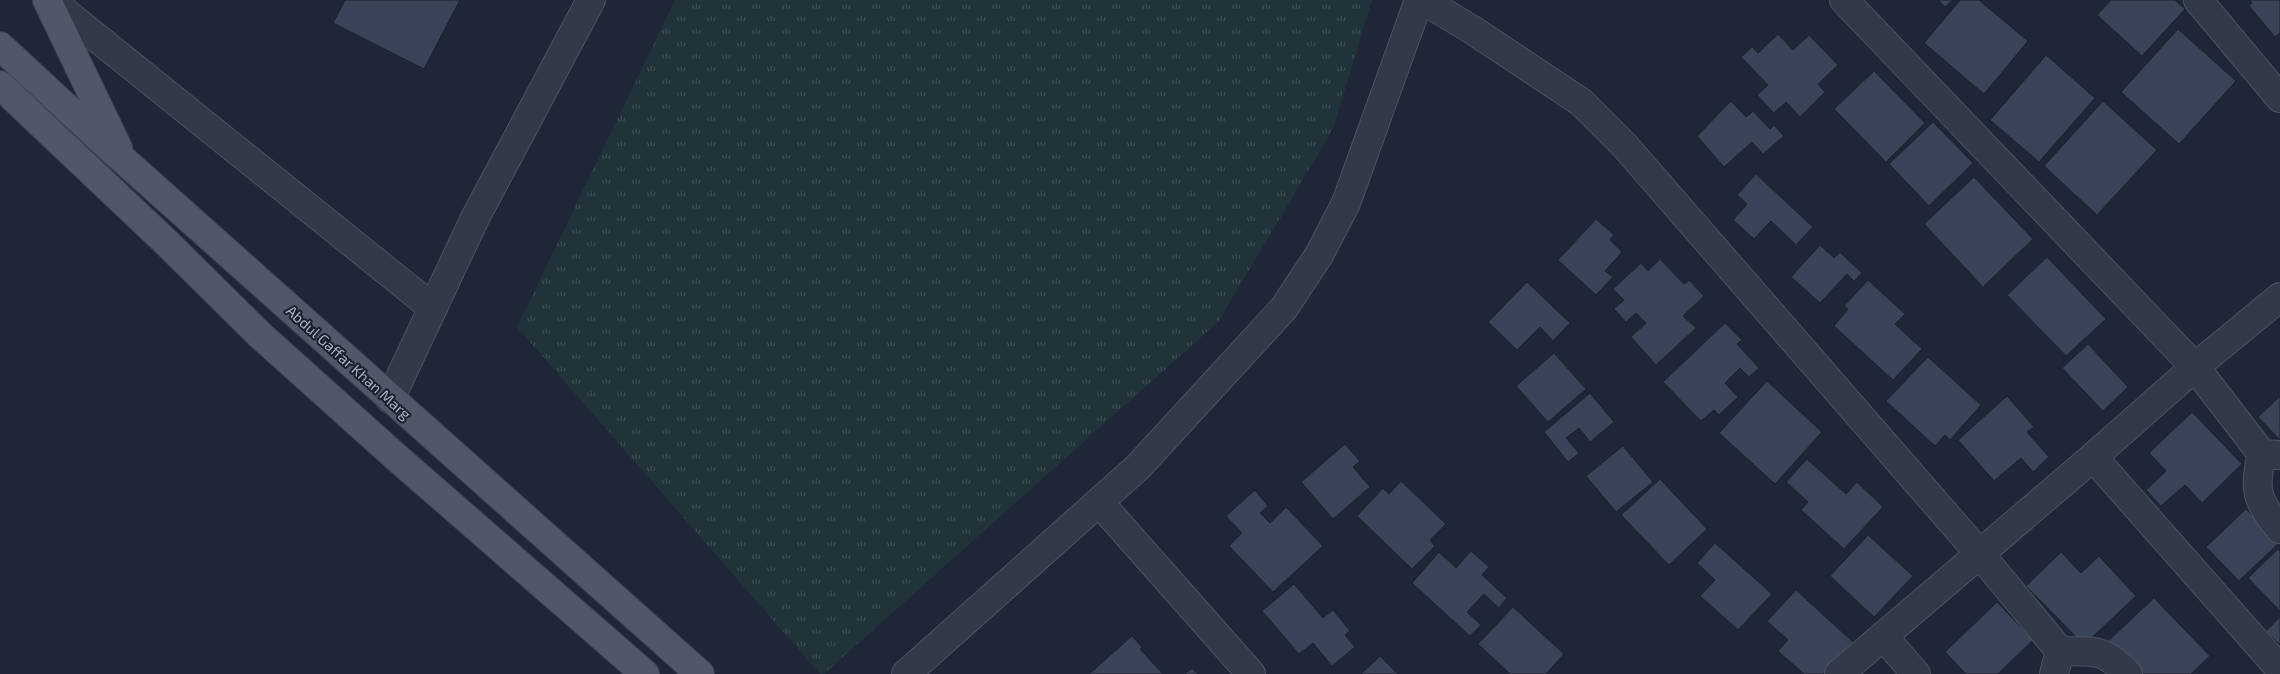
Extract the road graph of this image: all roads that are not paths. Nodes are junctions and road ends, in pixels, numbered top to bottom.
1 (49, 0) edge
2 (591, 0) edge
3 (1419, 0) edge
4 (1423, 0) edge
5 (1844, 0) edge
6 (2198, 0) edge
7 (0, 46) edge
8 (0, 85) edge
9 (2280, 98) edge
10 (124, 160) junction
11 (2280, 298) edge
12 (433, 308) junction
13 (2195, 367) junction
14 (390, 398) junction
15 (2271, 455) edge
16 (2093, 457) junction
17 (1099, 502) junction
18 (2280, 529) edge
19 (1979, 553) junction
20 (1883, 636) junction
21 (2057, 662) edge
22 (2280, 669) edge
23 (645, 674) edge
24 (700, 674) edge
25 (906, 674) edge
26 (1251, 674) edge
27 (1839, 674) edge
28 (1916, 674) edge
29 (2128, 674) edge

1 - 10 main road
1 - 12 street
2 - 12 street
3 - 17 street
4 - 19 street
5 - 13 street
6 - 9 street
7 - 10 main road, Abdul Gaffar Khan Marg
8 - 23 main road
10 - 14 main road, Abdul Gaffar Khan Marg
11 - 13 street
12 - 14 street
13 - 15 street
13 - 16 street
14 - 24 main road, Abdul Gaffar Khan Marg
15 - 18 street
16 - 19 street
16 - 22 street
17 - 25 street
17 - 26 street
19 - 20 street
19 - 21 street
20 - 27 street
20 - 28 street
21 - 29 street

